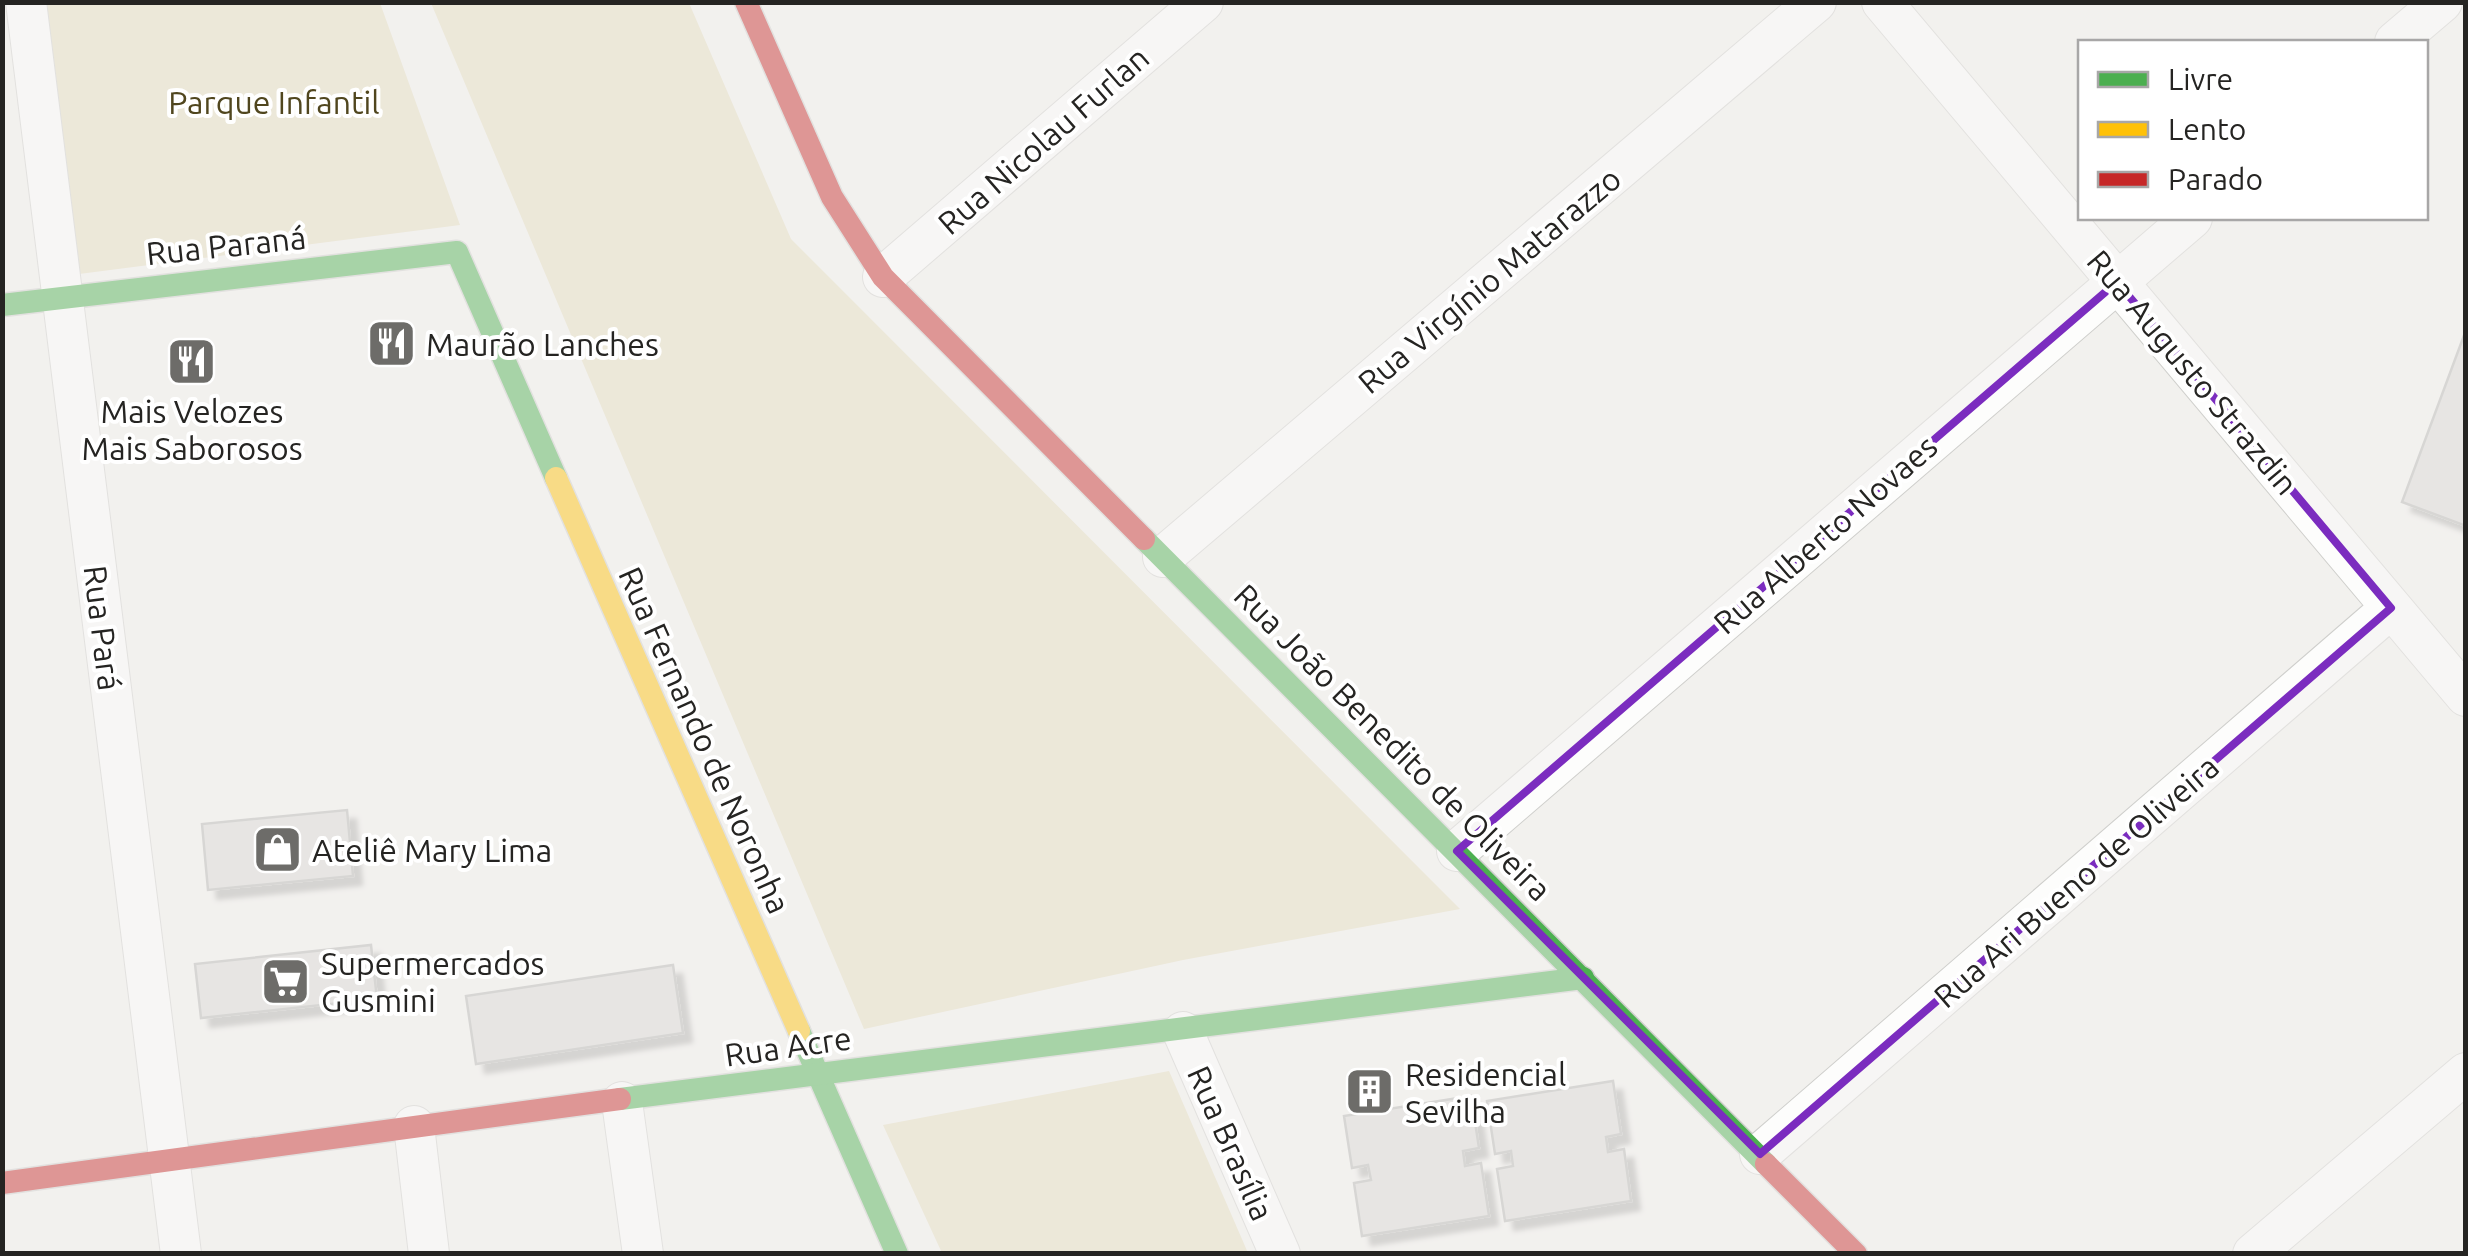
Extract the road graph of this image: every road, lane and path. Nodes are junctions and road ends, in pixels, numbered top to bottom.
1 (26, 2) edge
2 (746, 2) edge
3 (1202, 2) edge
4 (1816, 2) edge
5 (1882, 2) edge
6 (2442, 2) edge
7 (2397, 40) edge
8 (2190, 220) edge
9 (457, 252) joint
10 (884, 277) junction
11 (2117, 282) junction
12 (62, 296) junction
13 (2, 305) edge
14 (1163, 557) junction
15 (2391, 608) junction
16 (2466, 696) edge
17 (1457, 851) junction
18 (1583, 978) junction
19 (1182, 1032) junction
20 (2466, 1073) edge
21 (816, 1074) junction
22 (622, 1102) junction
23 (414, 1126) junction
24 (1760, 1154) junction
25 (168, 1159) junction
26 (2, 1184) edge
27 (180, 1254) edge
28 (429, 1254) edge
29 (643, 1254) edge
30 (896, 1254) edge
31 (1280, 1254) edge
32 (1856, 1254) edge
33 (2253, 1254) edge

1 - 12 street, Rua Pará
2 - 10 street, Rua João Benedito de Oliveira
3 - 10 street, Rua Nicolau Furlan
4 - 14 street, Rua Virgínio Matarazzo
5 - 11 street, Rua Augusto Strazdin
6 - 7 street
8 - 11 street, Rua Alberto Novaes
9 - 12 street, Rua Paraná
9 - 21 street, Rua Fernando de Noronha
10 - 14 street, Rua João Benedito de Oliveira
11 - 15 street, Rua Augusto Strazdin
11 - 17 street, Rua Alberto Novaes
12 - 13 street, Rua Paraná
12 - 25 street, Rua Pará
14 - 17 street, Rua João Benedito de Oliveira
15 - 16 street, Rua Augusto Strazdin
15 - 24 street, Rua Ari Bueno de Oliveira
17 - 18 street, Rua João Benedito de Oliveira
18 - 19 street, Rua Acre
18 - 24 street, Rua João Benedito de Oliveira
19 - 21 street, Rua Acre
19 - 31 street, Rua Brasília
20 - 33 street
21 - 22 street, Rua Acre
21 - 30 street, Rua Fernando de Noronha
22 - 23 street, Rua Acre
22 - 29 street
23 - 25 street, Rua Acre
23 - 28 street
24 - 32 street, Rua João Benedito de Oliveira
25 - 26 street, Rua Acre
25 - 27 street, Rua Pará

